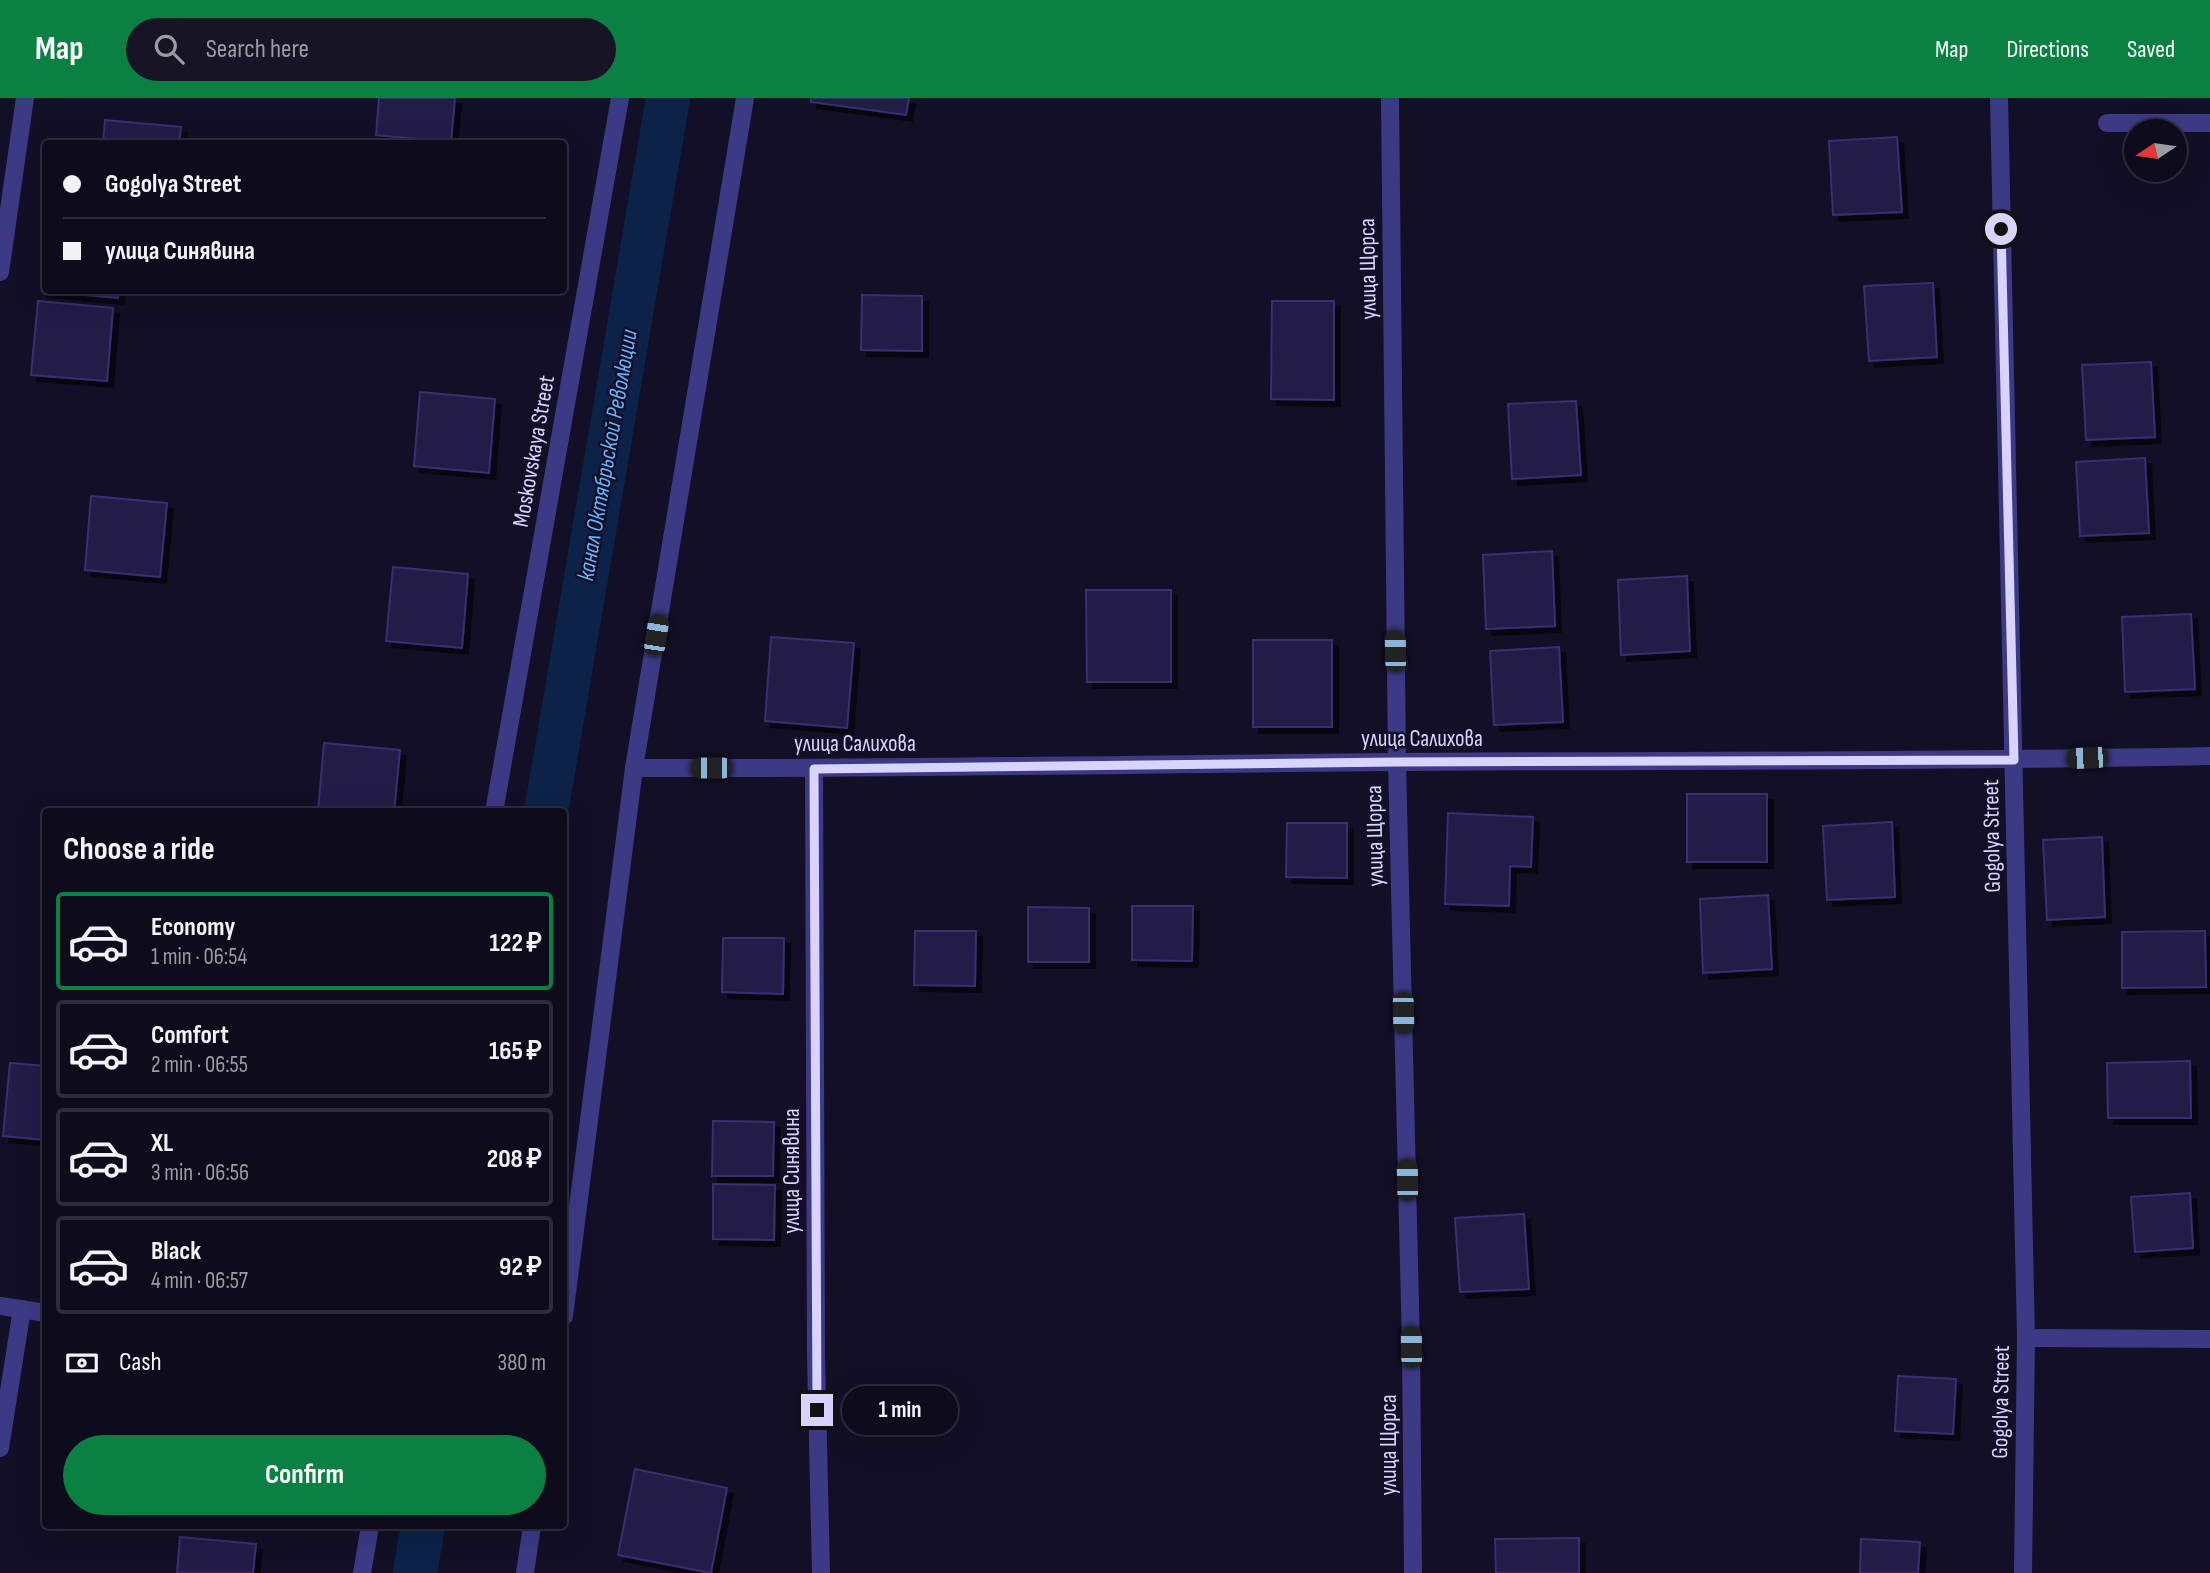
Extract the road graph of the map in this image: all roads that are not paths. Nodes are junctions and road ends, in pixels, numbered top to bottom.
1 (25, 98) edge
2 (620, 98) edge
3 (746, 98) edge
4 (1390, 98) edge
5 (1999, 98) edge
6 (2107, 123) dead end
7 (2210, 123) edge
8 (0, 272) edge
9 (2210, 756) edge
10 (2014, 760) junction
11 (1397, 762) junction
12 (634, 768) junction
13 (814, 769) junction
14 (495, 808) edge
15 (567, 1293) edge
16 (0, 1306) edge
17 (22, 1309) junction
18 (42, 1312) edge
19 (2026, 1338) junction
20 (2210, 1339) edge
21 (0, 1448) edge
22 (369, 1529) edge
23 (532, 1529) edge
24 (362, 1573) edge
25 (525, 1573) edge
26 (821, 1573) edge
27 (1413, 1573) edge
28 (2023, 1573) edge

1 - 8 street
2 - 14 street, Moskovskaya Street
3 - 12 street
4 - 11 street, улица Щорса
5 - 10 street, Gogolya Street
6 - 7 street
9 - 10 street, улица Салихова
10 - 11 street, улица Салихова
10 - 19 street, Gogolya Street
11 - 13 street, улица Салихова
11 - 27 street, улица Щорса
12 - 13 street, улица Салихова
12 - 15 street
13 - 26 street, улица Синявина
16 - 17 street
17 - 18 street
17 - 21 street
19 - 20 street
19 - 28 street, Gogolya Street
22 - 24 street
23 - 25 street

